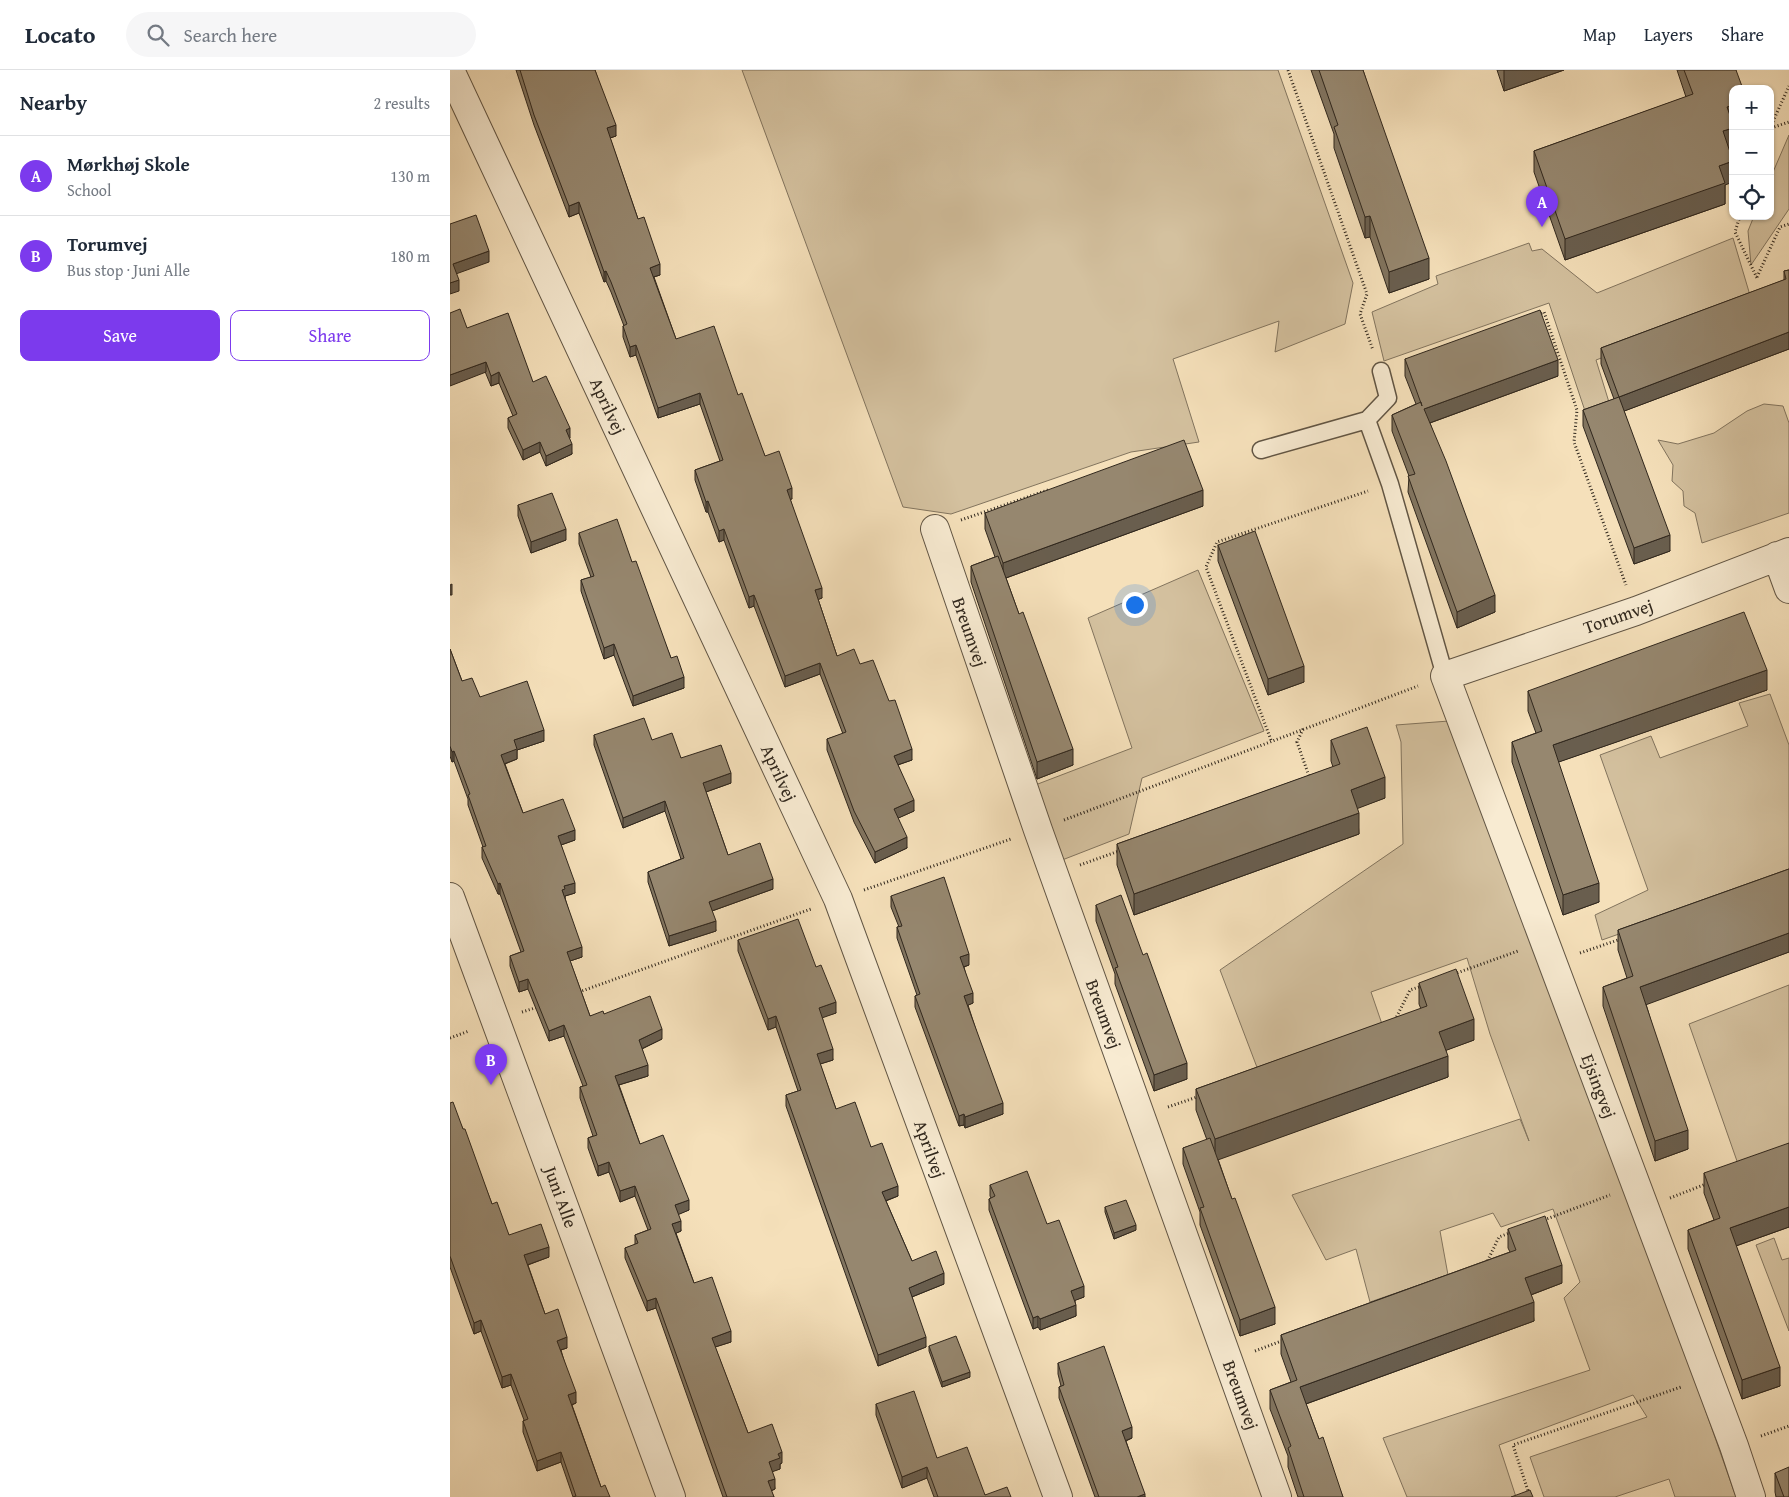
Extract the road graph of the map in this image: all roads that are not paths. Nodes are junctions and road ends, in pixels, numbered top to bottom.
1 (450, 70) edge
2 (1381, 370) road end
3 (1367, 420) junction
4 (1261, 450) dead end
5 (935, 529) road end
6 (1783, 554) edge
7 (1789, 589) edge
8 (1445, 676) junction
9 (450, 897) edge
10 (671, 1497) edge
11 (1058, 1497) edge
12 (1278, 1497) edge
13 (1751, 1497) edge

1 - 11 street, Aprilvej
2 - 3 lane
3 - 4 lane
3 - 8 lane
5 - 12 street, Breumvej
6 - 7 street
6 - 8 street, Torumvej
8 - 13 street, Ejsingvej
9 - 10 street, Juni Alle

